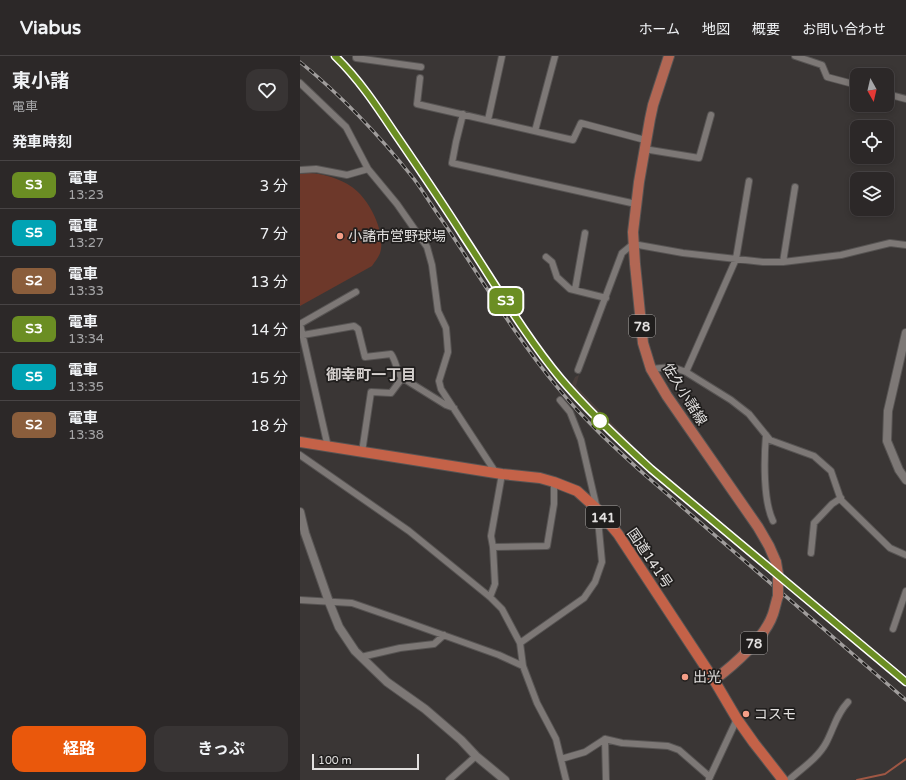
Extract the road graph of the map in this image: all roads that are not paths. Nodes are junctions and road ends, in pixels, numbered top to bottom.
1 (356, 56) edge
2 (502, 56) edge
3 (555, 56) edge
4 (669, 56) edge
5 (795, 56) edge
6 (421, 67) dead end
7 (420, 78) dead end
8 (300, 83) edge
9 (850, 83) edge
10 (894, 96) edge
11 (906, 99) edge
12 (463, 114) junction
13 (711, 116) dead end
14 (488, 120) junction
15 (535, 131) junction
16 (645, 145) junction
17 (368, 169) junction
18 (300, 170) edge
19 (750, 181) dead end
20 (795, 187) dead end
21 (636, 204) junction
22 (585, 233) dead end
23 (633, 244) junction
24 (906, 245) edge
25 (546, 257) dead end
26 (736, 259) junction
27 (784, 262) junction
28 (575, 290) junction
29 (356, 292) dead end
30 (606, 298) junction
31 (906, 333) edge
32 (303, 335) junction
33 (651, 369) junction
34 (578, 370) dead end
35 (686, 372) junction
36 (403, 377) junction
37 (560, 400) dead end
38 (454, 408) junction
39 (766, 435) junction
40 (300, 442) edge
41 (328, 447) junction
42 (362, 452) junction
43 (300, 455) edge
44 (499, 473) junction
45 (906, 480) edge
46 (554, 482) junction
47 (841, 498) junction
48 (596, 509) junction
49 (300, 512) edge
50 (773, 522) dead end
51 (303, 532) edge
52 (493, 547) junction
53 (811, 553) dead end
54 (906, 555) edge
55 (906, 590) edge
56 (490, 597) junction
57 (300, 600) edge
58 (329, 602) junction
59 (893, 629) dead end
60 (444, 635) junction
61 (520, 643) junction
62 (361, 657) junction
63 (523, 666) junction
64 (714, 680) junction
65 (848, 702) dead end
66 (737, 719) junction
67 (606, 739) junction
68 (476, 756) junction
69 (561, 760) junction
70 (709, 778) edge
71 (449, 780) edge
72 (505, 780) edge
73 (566, 780) edge
74 (606, 780) edge
75 (783, 780) edge
76 (789, 780) edge

1 - 6 street
2 - 14 street
3 - 15 street
4 - 16 main road, 佐久小諸線 / 78
5 - 9 street
7 - 12 street
8 - 17 street
10 - 11 street
12 - 14 street
12 - 21 street
13 - 16 street
14 - 15 street
15 - 16 street
16 - 21 main road, 佐久小諸線 / 78
17 - 18 street
17 - 38 street
19 - 26 street
20 - 27 street
21 - 23 main road, 佐久小諸線 / 78
22 - 28 street
23 - 26 street
23 - 30 street
23 - 33 main road, 佐久小諸線 / 78
24 - 27 street
25 - 28 street
26 - 27 street
26 - 35 street
28 - 30 street
29 - 32 street
30 - 34 street
31 - 45 street
32 - 36 street
32 - 41 street
33 - 35 street
33 - 64 main road, 佐久小諸線 / 78, bridge
35 - 39 street
36 - 38 street
36 - 42 street
37 - 48 street
38 - 44 street
39 - 47 street
39 - 50 street
40 - 41 highway, 国道141号 / 141
41 - 42 highway, 国道141号 / 141
42 - 44 highway, 国道141号 / 141
43 - 56 street
44 - 46 highway, 国道141号 / 141
44 - 52 street
46 - 48 highway, 国道141号 / 141
46 - 52 street
47 - 53 street
47 - 54 street
48 - 61 street
48 - 64 highway, 国道141号 / 141
49 - 51 street
51 - 58 street
52 - 56 street
55 - 59 street
56 - 61 street
57 - 58 street
58 - 60 street
58 - 62 street
60 - 62 street
60 - 63 street
61 - 63 street
62 - 68 street
63 - 69 street
64 - 66 highway, 国道141号 / 141
65 - 76 street
66 - 70 street
66 - 75 highway, 国道141号 / 141
67 - 69 street
67 - 70 street
67 - 74 street
68 - 71 street
68 - 72 street
69 - 73 street

